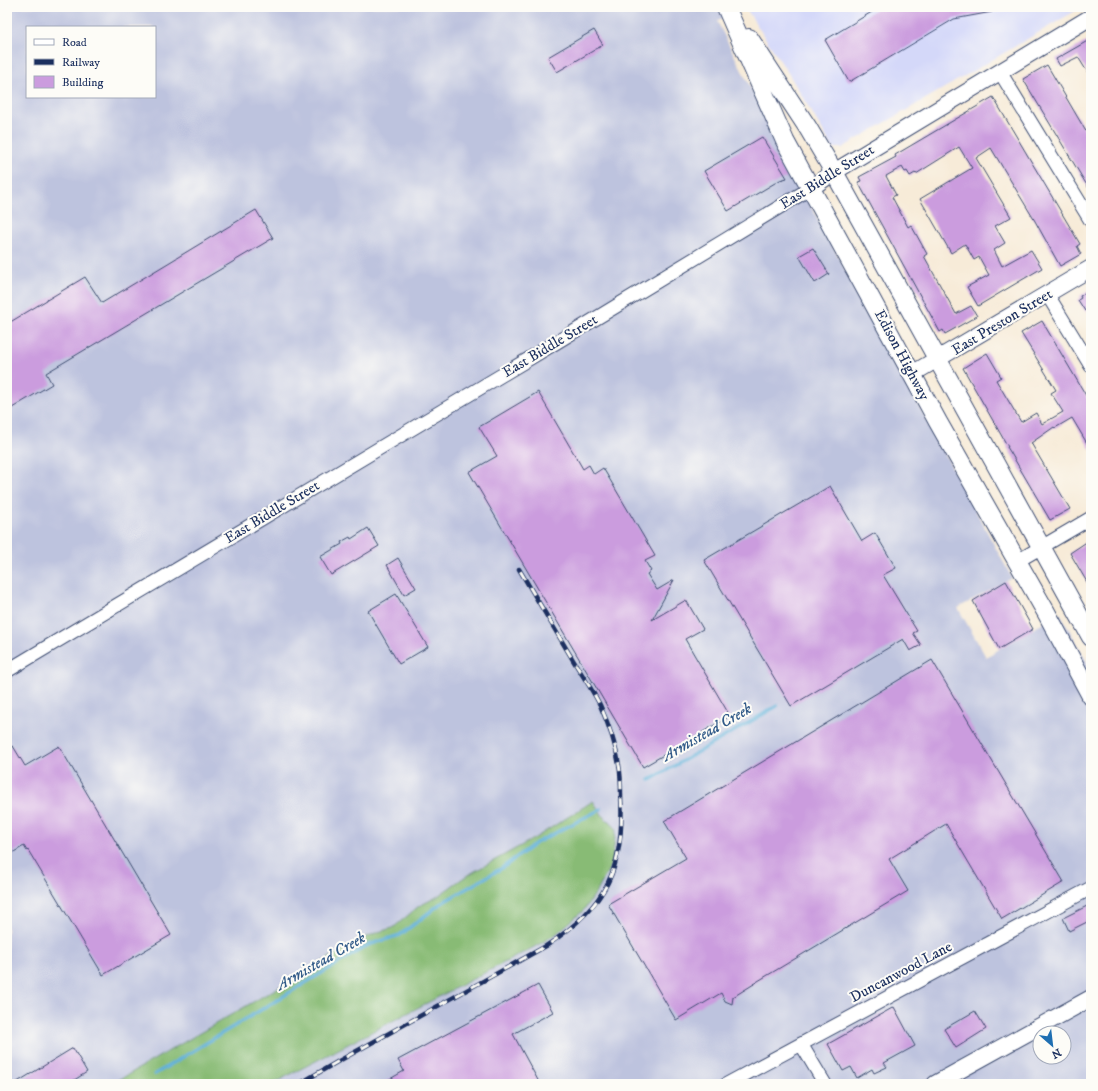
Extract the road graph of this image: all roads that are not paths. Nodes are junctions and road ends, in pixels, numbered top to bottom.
1 (728, 7) edge
2 (1091, 17) edge
3 (1000, 72) junction
4 (834, 172) junction
5 (811, 188) junction
6 (1091, 221) edge
7 (1091, 268) edge
8 (1047, 294) junction
9 (938, 360) junction
10 (1091, 366) edge
11 (912, 374) junction
12 (1091, 518) edge
13 (1041, 547) junction
14 (1016, 562) junction
15 (1091, 637) edge
16 (7, 671) edge
17 (1091, 696) edge
18 (1091, 888) edge
19 (1091, 998) edge
20 (801, 1044) junction
21 (727, 1084) edge
22 (825, 1084) edge
23 (936, 1084) edge

1 - 4 main road, Edison Highway
1 - 5 main road, Edison Highway
2 - 3 street, East Biddle Street
3 - 4 street, East Biddle Street
3 - 6 street
4 - 5 street, East Biddle Street
4 - 9 main road, Edison Highway
5 - 11 main road, Edison Highway
5 - 16 street, East Biddle Street
7 - 8 street, East Preston Street
8 - 9 street, East Preston Street
8 - 10 street
9 - 11 street, East Preston Street
9 - 13 main road, Edison Highway
11 - 14 main road, Edison Highway
12 - 13 street
13 - 14 street
13 - 15 main road, Edison Highway
14 - 17 main road, Edison Highway
18 - 20 street, Duncanwood Lane
19 - 23 street
20 - 21 street, Duncanwood Lane
20 - 22 street

